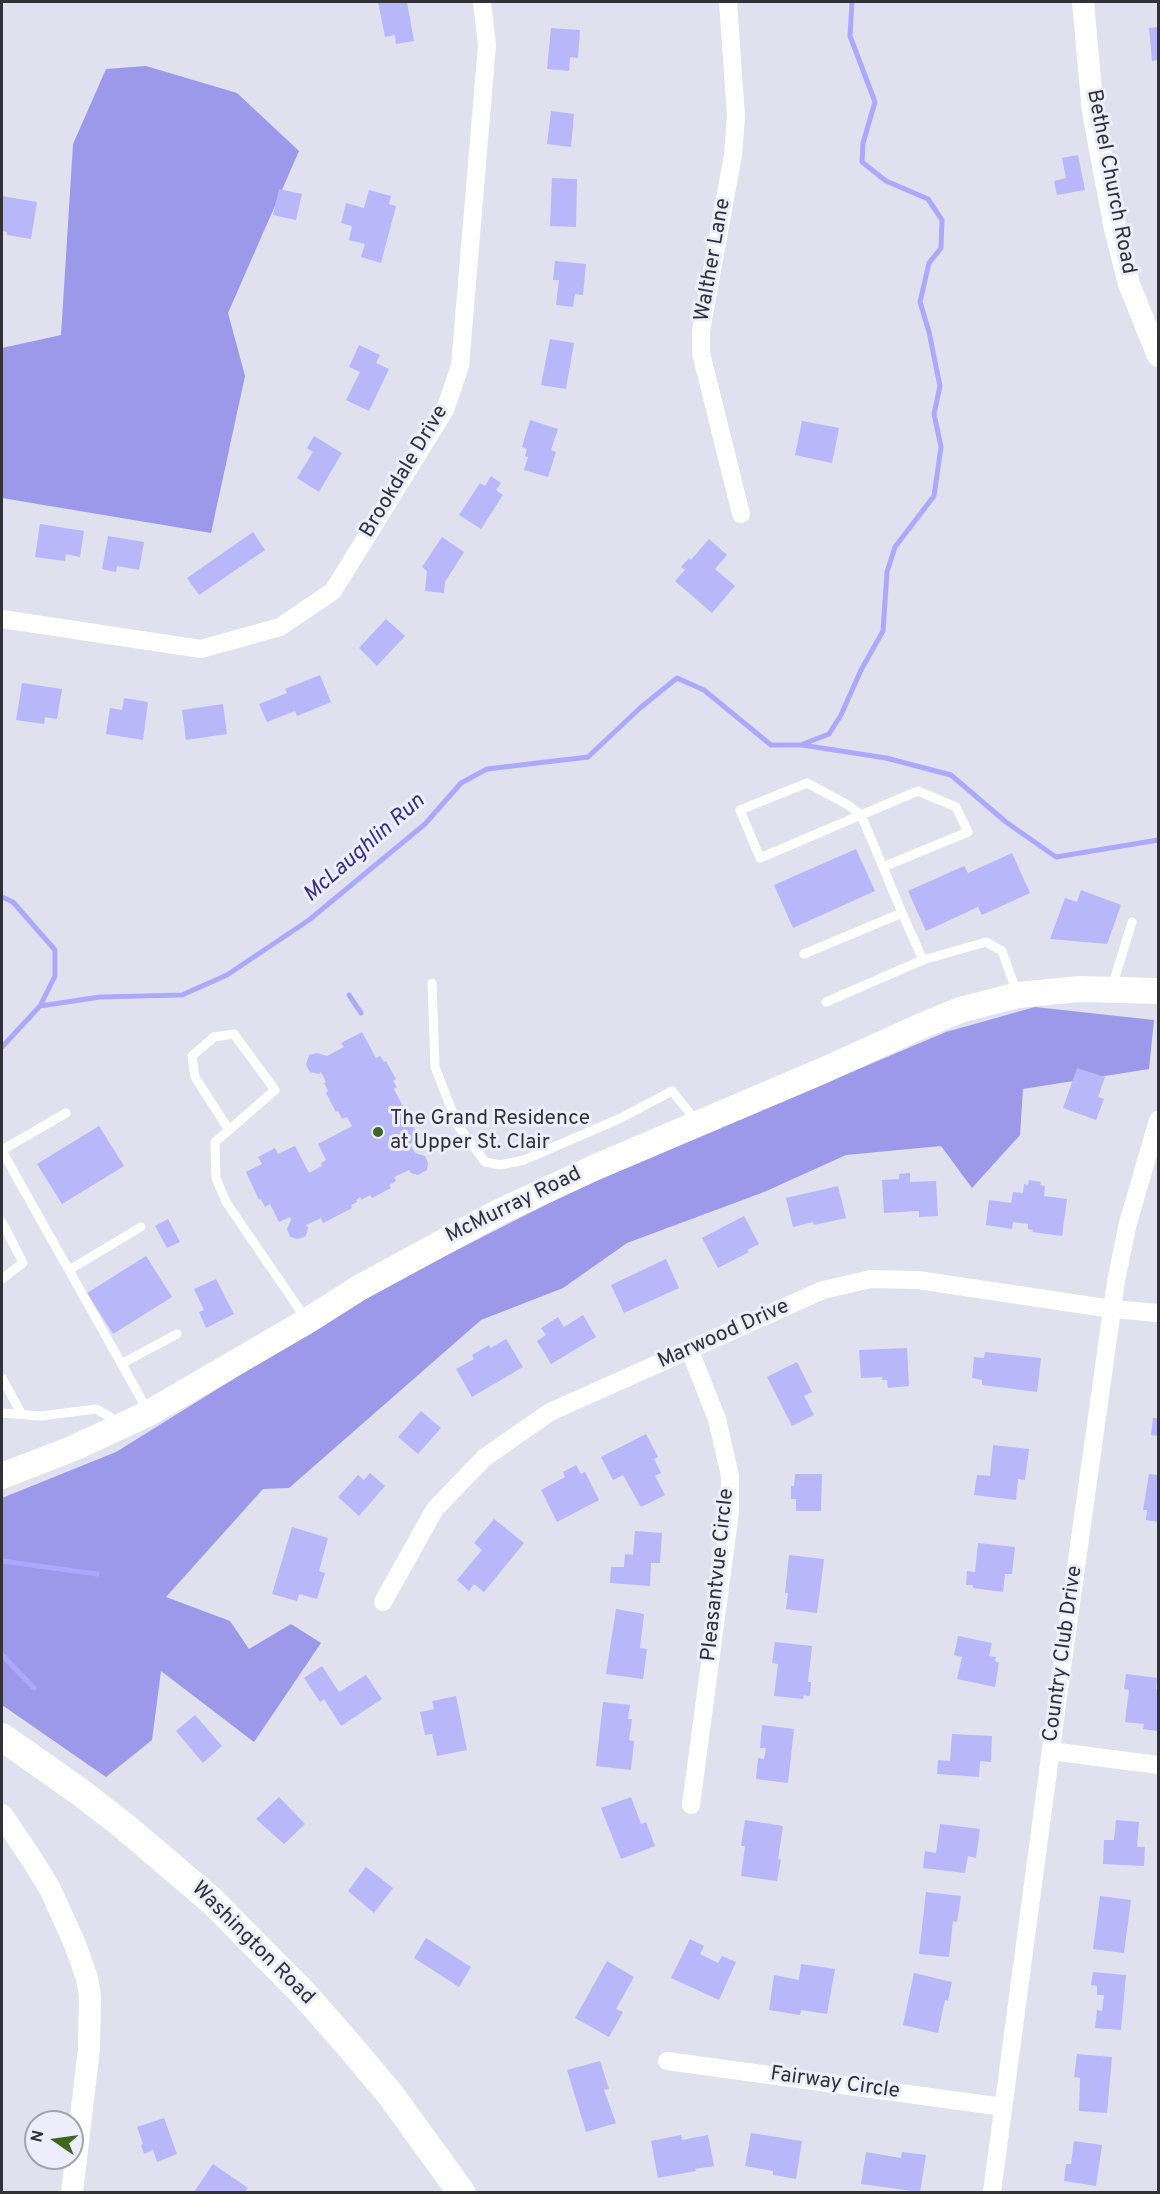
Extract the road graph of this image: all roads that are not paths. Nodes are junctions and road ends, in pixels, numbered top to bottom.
1 (482, 2) edge
2 (728, 2) edge
3 (1083, 2) edge
4 (1158, 356) edge
5 (741, 514) dead end
6 (2, 619) edge
7 (861, 815) junction
8 (883, 867) junction
9 (902, 913) junction
10 (1132, 921) dead end
11 (804, 954) dead end
12 (923, 960) junction
13 (432, 983) dead end
14 (1112, 989) junction
15 (1158, 991) edge
16 (1018, 995) junction
17 (826, 1002) dead end
18 (66, 1113) dead end
19 (1158, 1120) edge
20 (698, 1124) junction
21 (229, 1130) junction
22 (2, 1151) edge
23 (2, 1222) edge
24 (141, 1227) dead end
25 (69, 1270) junction
26 (2, 1279) edge
27 (1112, 1309) junction
28 (1158, 1313) edge
29 (307, 1321) junction
30 (177, 1334) dead end
31 (690, 1351) junction
32 (121, 1364) junction
33 (2, 1378) edge
34 (2, 1413) edge
35 (21, 1413) junction
36 (149, 1413) junction
37 (126, 1426) junction
38 (2, 1476) edge
39 (383, 1602) dead end
40 (8, 1744) edge
41 (1051, 1751) junction
42 (1158, 1765) edge
43 (691, 1805) dead end
44 (2, 1815) edge
45 (667, 2061) dead end
46 (1003, 2107) junction
47 (73, 2192) edge
48 (461, 2193) edge
49 (992, 2193) edge

1 - 6 street, Brookdale Drive
2 - 5 street, Walther Lane
3 - 4 street, Bethel Church Road
7 - 7 lane
7 - 8 lane
7 - 8 lane
8 - 9 lane
9 - 11 lane
9 - 12 lane
10 - 14 lane
12 - 16 lane
12 - 17 lane
13 - 20 lane
14 - 15 main road, McMurray Road
14 - 16 main road, McMurray Road
16 - 20 main road, McMurray Road
18 - 22 lane
19 - 27 street, Country Club Drive
20 - 29 main road, McMurray Road
21 - 21 lane
21 - 29 lane
22 - 25 lane
23 - 26 lane
24 - 25 lane
25 - 32 lane
27 - 28 street, Marwood Drive
27 - 31 street, Marwood Drive
27 - 41 street, Country Club Drive
29 - 36 main road, McMurray Road
30 - 32 lane
31 - 39 street, Marwood Drive
31 - 43 street, Pleasantvue Circle
32 - 36 lane
33 - 35 lane
34 - 35 lane
35 - 37 lane
36 - 37 main road, McMurray Road
37 - 38 main road, McMurray Road
40 - 48 main road, Washington Road
41 - 42 street
41 - 46 street, Country Club Drive
44 - 47 street
45 - 46 street, Fairway Circle
46 - 49 street, Country Club Drive

